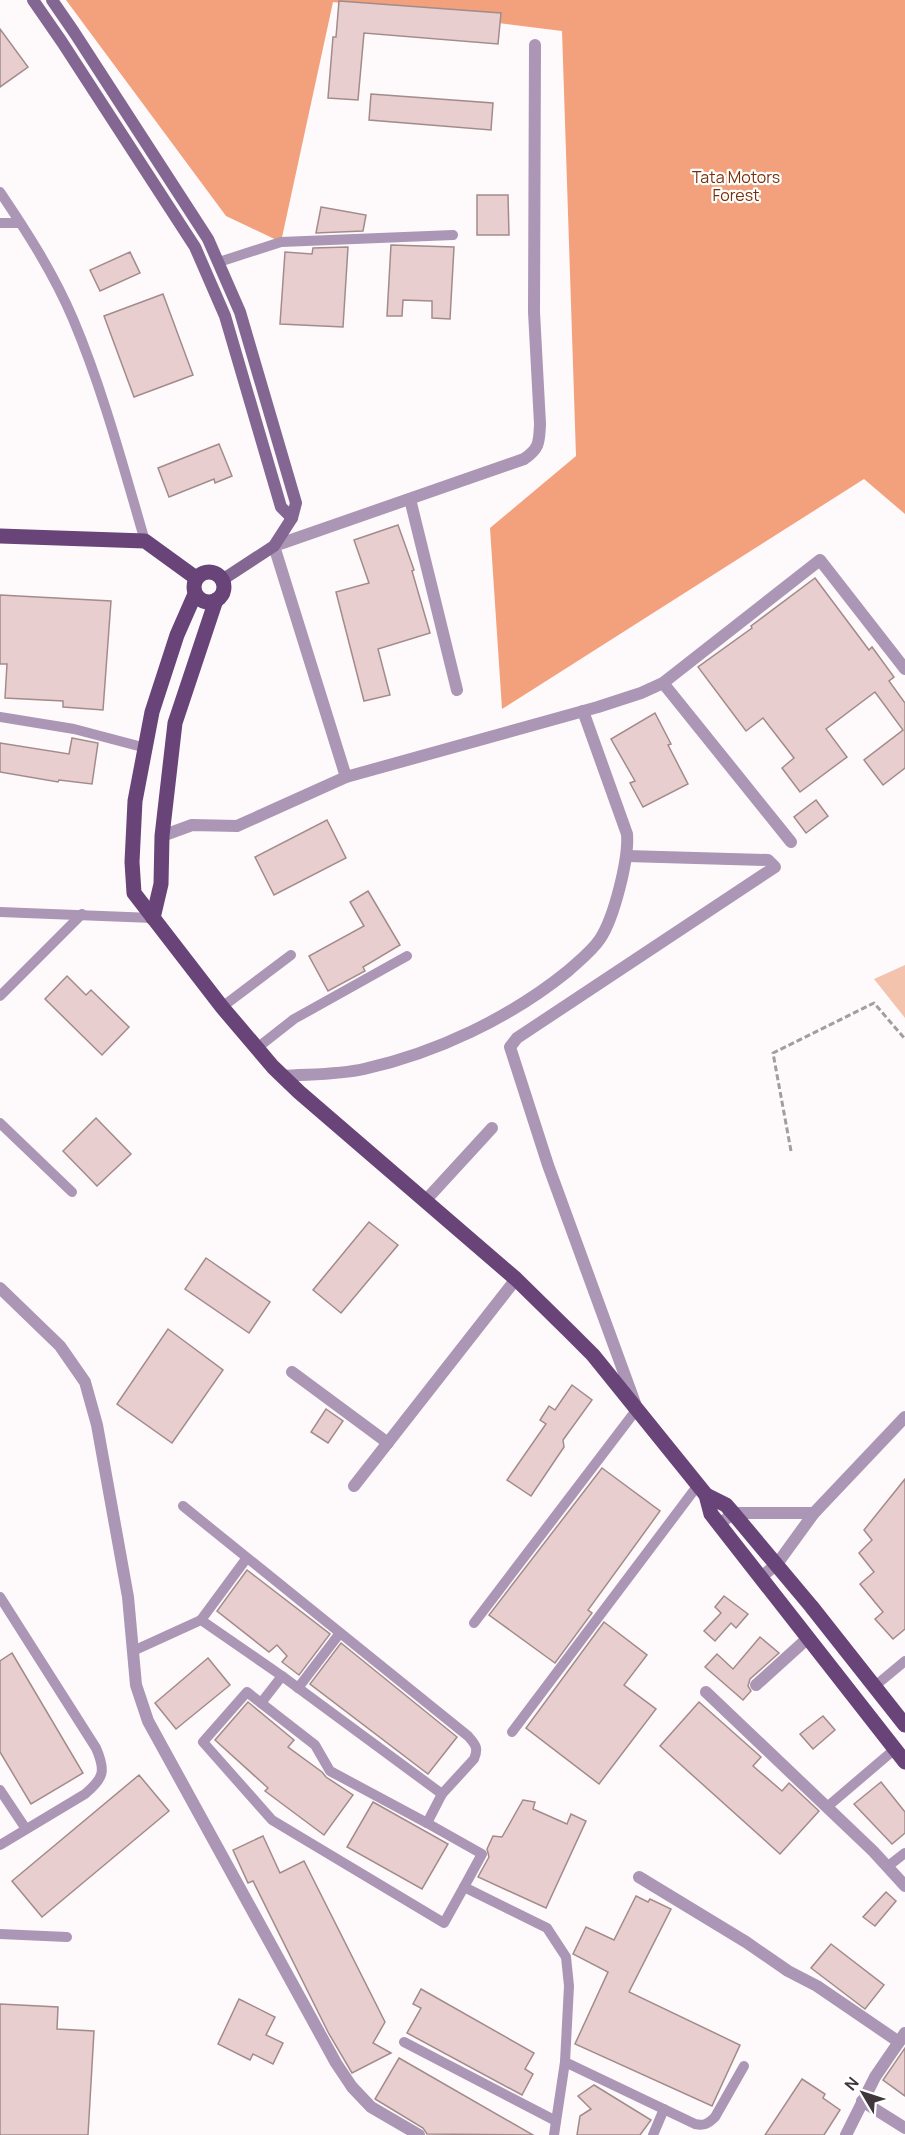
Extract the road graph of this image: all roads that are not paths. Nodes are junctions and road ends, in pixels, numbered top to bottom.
1 (52, 0) edge
2 (38, 2) edge
3 (535, 45) dead end
4 (0, 192) edge
5 (0, 223) edge
6 (20, 223) junction
7 (453, 235) dead end
8 (219, 262) junction
9 (410, 499) junction
10 (292, 518) junction
11 (0, 536) edge
12 (146, 541) junction
13 (274, 546) junction
14 (222, 580) junction
15 (196, 586) junction
16 (216, 600) junction
17 (905, 669) edge
18 (663, 683) junction
19 (457, 690) dead end
20 (583, 711) junction
21 (0, 717) edge
22 (146, 748) junction
23 (346, 777) junction
24 (162, 836) junction
25 (791, 842) dead end
26 (627, 856) junction
27 (0, 912) edge
28 (82, 914) junction
29 (153, 918) junction
30 (291, 955) dead end
31 (406, 956) dead end
32 (0, 996) edge
33 (222, 1007) junction
34 (257, 1048) junction
35 (282, 1076) junction
36 (0, 1123) edge
37 (492, 1128) dead end
38 (72, 1192) dead end
39 (425, 1201) junction
40 (516, 1279) junction
41 (0, 1288) edge
42 (292, 1372) dead end
43 (637, 1409) junction
44 (905, 1417) edge
45 (388, 1443) junction
46 (354, 1486) dead end
47 (702, 1490) junction
48 (183, 1506) dead end
49 (733, 1513) junction
50 (814, 1514) junction
51 (720, 1524) junction
52 (246, 1559) junction
53 (777, 1564) junction
54 (761, 1577) junction
55 (0, 1597) edge
56 (201, 1620) junction
57 (474, 1623) dead end
58 (340, 1633) junction
59 (808, 1638) junction
60 (133, 1651) junction
61 (905, 1661) edge
62 (282, 1676) junction
63 (756, 1685) dead end
64 (874, 1686) junction
65 (298, 1688) junction
66 (706, 1692) dead end
67 (261, 1703) junction
68 (905, 1725) edge
69 (512, 1732) dead end
70 (895, 1749) junction
71 (905, 1762) edge
72 (0, 1790) edge
73 (442, 1794) junction
74 (827, 1808) junction
75 (427, 1823) junction
76 (26, 1829) junction
77 (0, 1845) edge
78 (905, 1853) edge
79 (887, 1867) junction
80 (639, 1877) dead end
81 (905, 1886) edge
82 (464, 1887) junction
83 (0, 1934) edge
84 (67, 1937) dead end
85 (404, 2042) dead end
86 (901, 2044) edge
87 (565, 2062) junction
88 (744, 2066) dead end
89 (862, 2101) junction
90 (664, 2109) junction
91 (556, 2121) junction
92 (905, 2128) edge
93 (419, 2135) edge
94 (554, 2135) edge
95 (653, 2135) edge
96 (846, 2135) edge

1 - 8 main road
2 - 10 main road
3 - 9 street
4 - 6 lane
5 - 6 lane
6 - 12 lane
7 - 8 lane
8 - 10 main road
9 - 13 street
9 - 19 street
10 - 13 main road
11 - 12 main road
12 - 15 main road
13 - 14 main road
13 - 23 street
14 - 15 main road
14 - 16 main road
15 - 16 main road
15 - 22 main road
16 - 24 main road
17 - 18 street
18 - 20 street
18 - 25 street
20 - 23 street
20 - 26 street
21 - 22 lane
22 - 29 main road
23 - 24 street
24 - 29 main road
26 - 35 street
26 - 43 street
27 - 28 lane
28 - 29 lane
28 - 32 lane
29 - 33 main road
30 - 33 lane
31 - 34 lane
33 - 34 main road
34 - 35 main road
35 - 39 main road
36 - 38 lane
37 - 39 street
39 - 40 main road
40 - 43 main road
40 - 45 street
41 - 60 street
42 - 45 street
43 - 47 main road
43 - 57 lane
44 - 50 street
45 - 46 street
47 - 49 main road
47 - 51 main road
47 - 69 lane
48 - 52 lane
49 - 50 street
49 - 51 street
49 - 53 main road
50 - 53 street
51 - 54 main road
52 - 56 lane
52 - 58 lane
53 - 54 street
53 - 64 main road
54 - 59 main road
55 - 76 lane
56 - 60 lane
56 - 62 lane
58 - 65 lane
58 - 73 lane
59 - 63 street
59 - 70 main road
60 - 93 street
61 - 64 lane
62 - 65 lane
62 - 67 lane
64 - 68 main road
65 - 73 lane
66 - 74 street
67 - 75 lane
67 - 82 lane
70 - 71 main road
70 - 74 lane
72 - 76 lane
73 - 75 lane
74 - 79 street
75 - 82 lane
76 - 77 lane
78 - 79 lane
79 - 81 street
80 - 86 street
82 - 87 lane
83 - 84 lane
85 - 91 lane
86 - 89 street
87 - 90 lane
87 - 91 lane
88 - 90 lane
89 - 92 street
89 - 96 street
90 - 95 lane
91 - 94 lane

